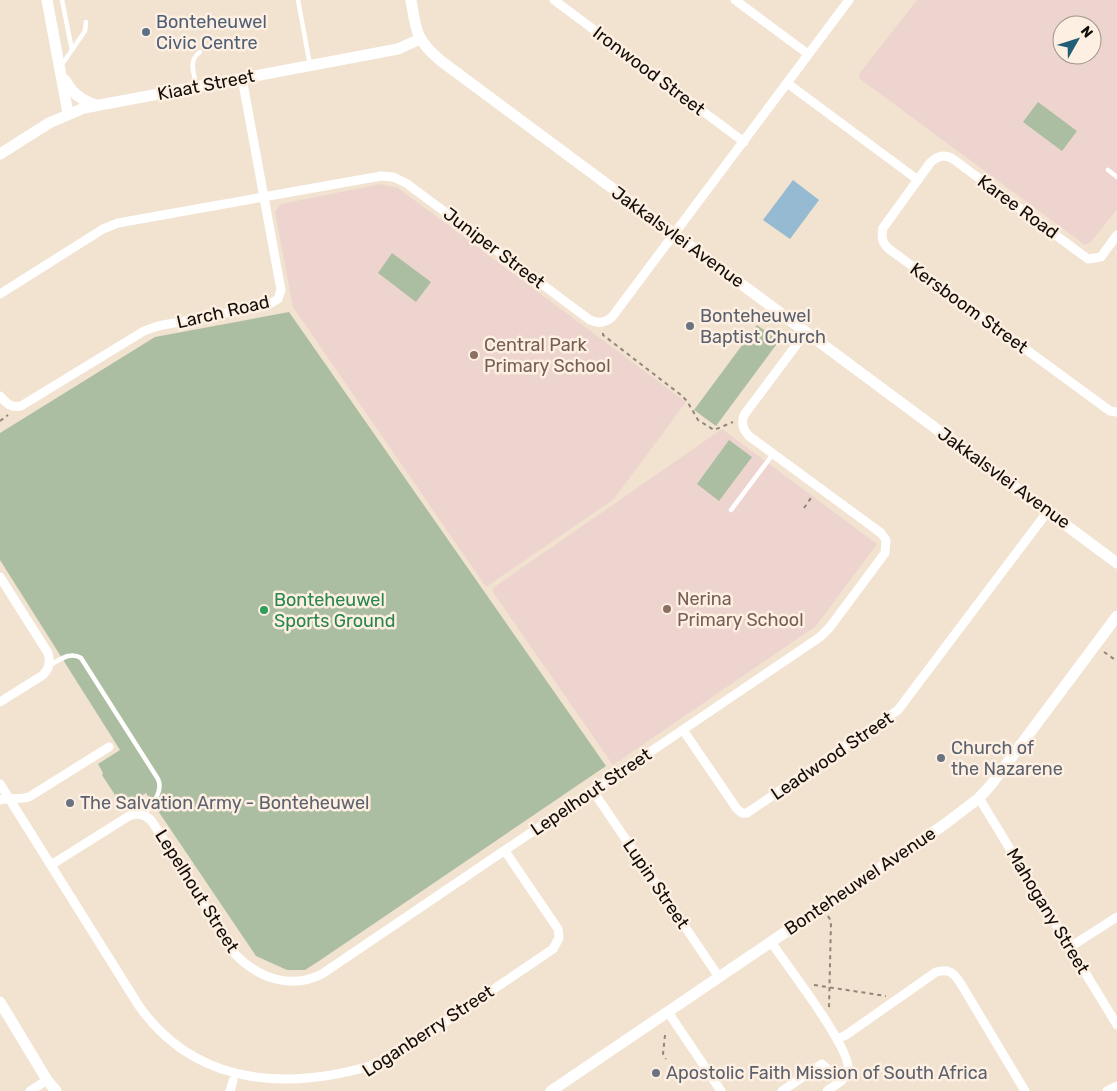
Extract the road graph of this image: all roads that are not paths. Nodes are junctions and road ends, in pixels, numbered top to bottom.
1 (47, 0) edge
2 (62, 0) edge
3 (298, 0) edge
4 (411, 0) edge
5 (554, 0) edge
6 (735, 0) edge
7 (849, 0) edge
8 (86, 22) dead end
9 (420, 39) junction
10 (72, 50) junction
11 (200, 52) dead end
12 (808, 54) junction
13 (310, 65) junction
14 (61, 71) junction
15 (242, 78) junction
16 (787, 83) junction
17 (197, 86) junction
18 (96, 105) junction
19 (68, 113) junction
20 (744, 142) junction
21 (0, 154) edge
22 (1108, 170) dead end
23 (1117, 177) edge
24 (918, 180) junction
25 (264, 196) junction
26 (675, 234) junction
27 (1117, 235) edge
28 (0, 294) edge
29 (806, 332) junction
30 (0, 396) edge
31 (1117, 412) edge
32 (773, 454) junction
33 (732, 510) dead end
34 (1048, 511) junction
35 (1117, 563) edge
36 (0, 577) edge
37 (1117, 616) edge
38 (49, 665) junction
39 (0, 702) edge
40 (683, 730) junction
41 (109, 747) dead end
42 (0, 784) edge
43 (593, 791) junction
44 (979, 798) junction
45 (4, 799) edge
46 (144, 815) junction
47 (505, 851) junction
48 (51, 865) junction
49 (1117, 917) edge
50 (771, 942) junction
51 (1070, 947) junction
52 (719, 977) junction
53 (0, 1002) edge
54 (668, 1012) junction
55 (1117, 1025) edge
56 (837, 1039) junction
57 (47, 1080) junction
58 (348, 1081) dead end
59 (841, 1081) junction
60 (1117, 1086) edge
61 (30, 1091) edge
62 (56, 1091) edge
63 (230, 1091) edge
64 (551, 1091) edge
65 (721, 1091) edge
66 (782, 1091) edge
67 (827, 1091) edge
68 (1026, 1091) edge
69 (1107, 1091) edge

1 - 14 street
2 - 10 lane
3 - 13 lane
4 - 9 street, Jakkalsvlei Avenue
5 - 20 street, Ironwood Street
6 - 12 street
7 - 12 street
8 - 10 lane
9 - 13 street, Kiaat Street
9 - 26 street, Jakkalsvlei Avenue
10 - 14 lane
11 - 17 lane
12 - 16 street
13 - 15 street, Kiaat Street
14 - 18 street
14 - 19 street
15 - 17 street, Kiaat Street
15 - 25 street, Larch Road
16 - 20 street
16 - 24 street
17 - 18 street, Kiaat Street
18 - 19 street, Kiaat Street
19 - 21 street, Kiaat Street
20 - 26 street
22 - 23 lane
24 - 27 street, Karee Road
24 - 31 street, Kersboom Street
25 - 26 street, Juniper Street
25 - 28 street, Juniper Street
25 - 30 street, Larch Road
26 - 29 street, Jakkalsvlei Avenue
29 - 32 street, Lepelhout Street
29 - 34 street, Jakkalsvlei Avenue
32 - 33 lane
32 - 40 street, Lepelhout Street
34 - 35 street, Jakkalsvlei Avenue
34 - 40 street, Leadwood Street
36 - 38 street
37 - 44 street, Bonteheuwel Avenue
38 - 39 street
38 - 46 lane
40 - 43 street, Lepelhout Street
41 - 45 street
42 - 45 street
43 - 47 street, Lepelhout Street
43 - 52 street, Lupin Street
44 - 50 street, Bonteheuwel Avenue
44 - 51 street, Mahogany Street
45 - 48 street
46 - 47 street, Lepelhout Street
46 - 48 street, Lepelhout Street
47 - 58 street, Loganberry Street
48 - 63 street
49 - 51 street
50 - 52 street, Bonteheuwel Avenue
50 - 56 street
51 - 55 street, Mahogany Street
52 - 54 street, Bonteheuwel Avenue
53 - 57 street
54 - 64 street, Bonteheuwel Avenue
54 - 65 street
56 - 59 street
56 - 68 street
57 - 61 street
57 - 62 street
59 - 66 street
59 - 67 street
60 - 69 street

